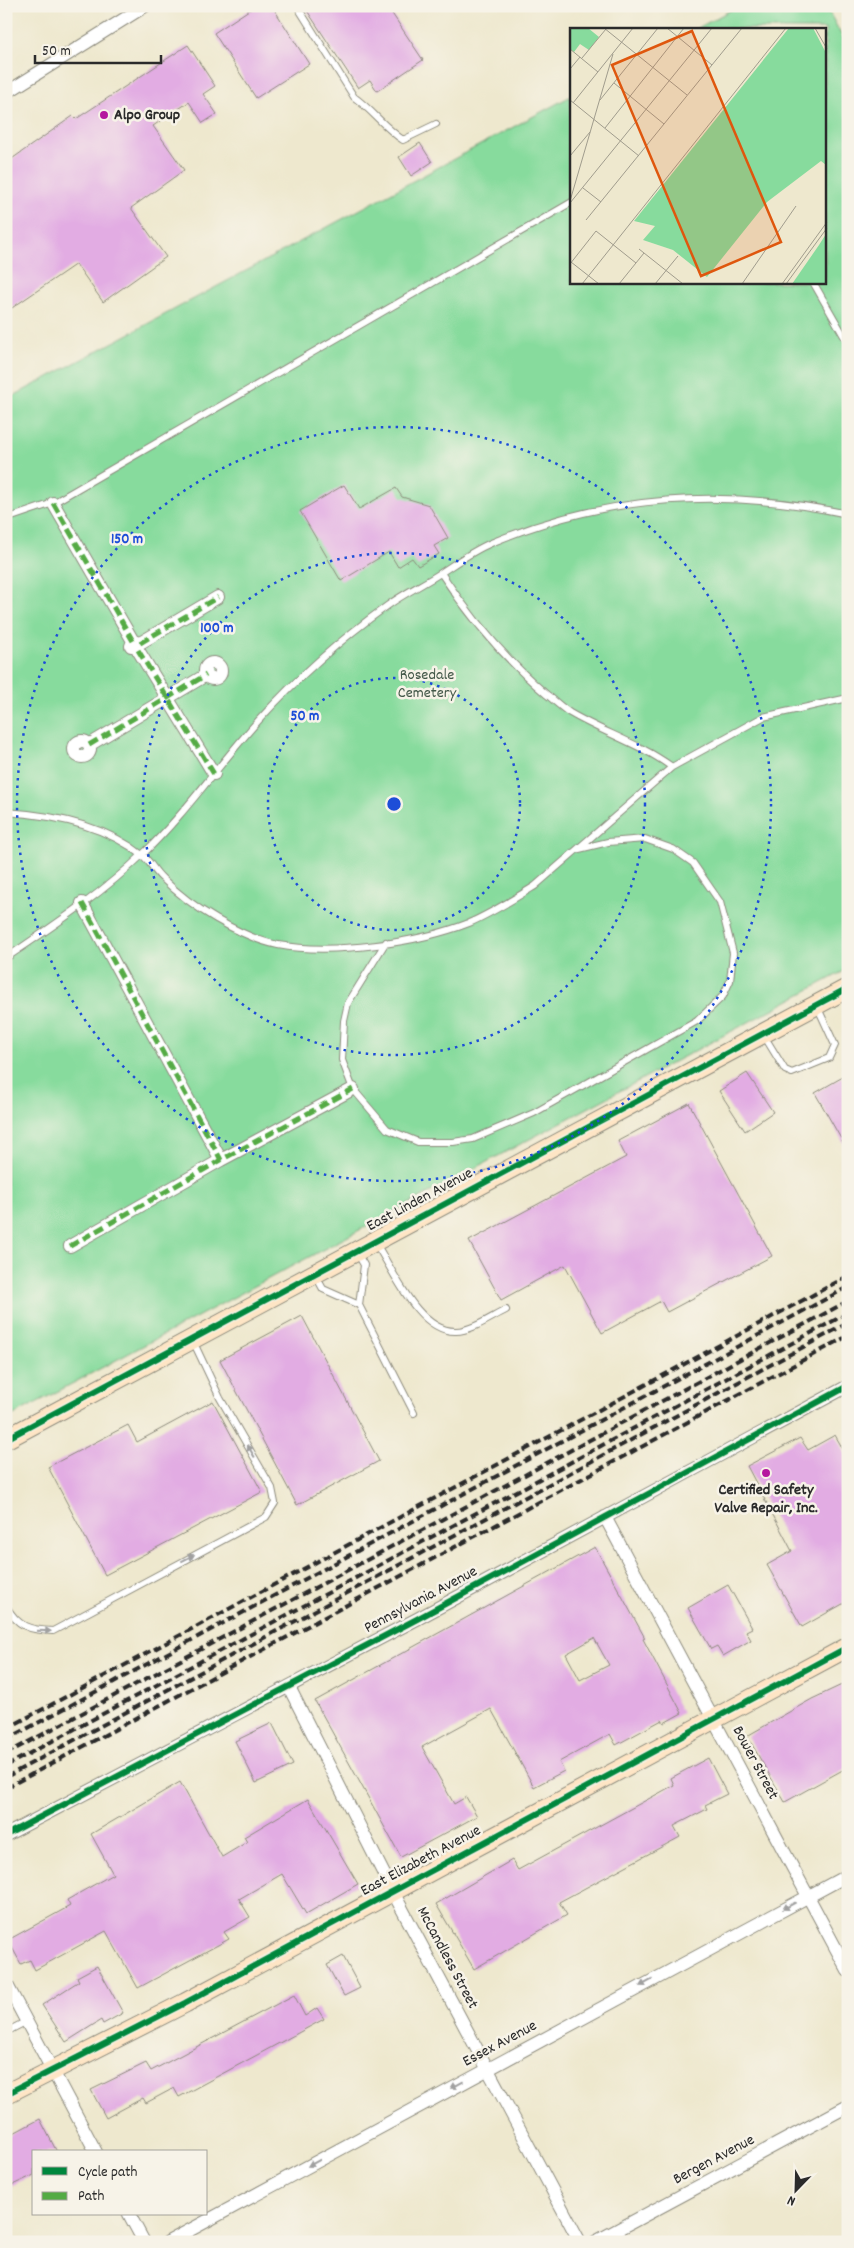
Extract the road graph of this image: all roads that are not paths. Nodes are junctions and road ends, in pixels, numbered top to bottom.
1 (145, 6) edge
2 (297, 6) edge
3 (6, 93) edge
4 (436, 124) dead end
5 (570, 203) edge
6 (814, 284) edge
7 (848, 343) edge
8 (53, 503) junction
9 (848, 514) edge
10 (6, 519) edge
11 (441, 573) junction
12 (218, 597) dead end
13 (137, 644) junction
14 (206, 675) dead end
15 (168, 698) junction
16 (848, 698) edge
17 (89, 745) dead end
18 (672, 767) junction
19 (214, 774) junction
20 (6, 812) edge
21 (578, 849) junction
22 (143, 855) junction
23 (82, 903) junction
24 (386, 942) junction
25 (6, 958) edge
26 (848, 988) edge
27 (816, 1005) junction
28 (762, 1033) junction
29 (353, 1090) junction
30 (222, 1160) junction
31 (374, 1241) junction
32 (70, 1246) dead end
33 (356, 1251) junction
34 (314, 1273) junction
35 (358, 1305) junction
36 (506, 1310) dead end
37 (192, 1338) junction
38 (848, 1386) edge
39 (414, 1413) dead end
40 (6, 1439) edge
41 (605, 1517) junction
42 (6, 1606) edge
43 (848, 1648) edge
44 (289, 1686) junction
45 (713, 1720) junction
46 (6, 1835) edge
47 (848, 1874) edge
48 (393, 1892) junction
49 (808, 1896) junction
50 (848, 1971) edge
51 (6, 1983) edge
52 (26, 2021) junction
53 (6, 2032) edge
54 (488, 2069) junction
55 (53, 2071) junction
56 (6, 2094) edge
57 (848, 2106) edge
58 (95, 2150) edge
59 (130, 2216) edge
60 (144, 2242) edge
61 (168, 2242) edge
62 (580, 2242) edge
63 (595, 2242) edge

1 - 3 street
2 - 4 lane
5 - 8 lane
6 - 7 lane
8 - 10 lane
8 - 13 street
9 - 11 lane
11 - 18 lane
11 - 19 lane
12 - 13 street
13 - 15 street
14 - 15 street
15 - 17 street
15 - 19 street
16 - 18 lane
18 - 21 lane
19 - 22 lane
20 - 22 lane
21 - 24 lane
21 - 29 lane
22 - 23 lane
22 - 24 lane
23 - 25 lane
23 - 30 street
24 - 29 lane
26 - 27 street, East Linden Avenue
27 - 28 street, East Linden Avenue
27 - 28 lane
28 - 31 street, East Linden Avenue
29 - 30 street
30 - 32 street
31 - 33 street, East Linden Avenue
31 - 36 lane
33 - 34 street, East Linden Avenue
33 - 35 lane
34 - 35 lane
34 - 37 street, East Linden Avenue
35 - 39 lane
37 - 40 street, East Linden Avenue
42 -> 37 lane
38 - 41 street, Pennsylvania Avenue
41 - 44 street, Pennsylvania Avenue
41 - 45 street, Bower Street
43 - 45 street, East Elizabeth Avenue
44 - 46 street, Pennsylvania Avenue
44 - 48 street, McCandless Street
45 - 48 street, East Elizabeth Avenue
45 - 49 street, Bower Street
47 - 49 street, Essex Avenue
48 - 54 street, McCandless Street
48 - 55 street, East Elizabeth Avenue
49 - 50 street, Bower Street
49 -> 54 street, Essex Avenue
51 - 52 street
52 - 53 lane
52 - 55 street
54 -> 61 street, Essex Avenue
54 - 62 street, McCandless Street
55 - 56 street, East Elizabeth Avenue
55 - 58 street
57 - 63 street, Bergen Avenue
59 - 60 street

